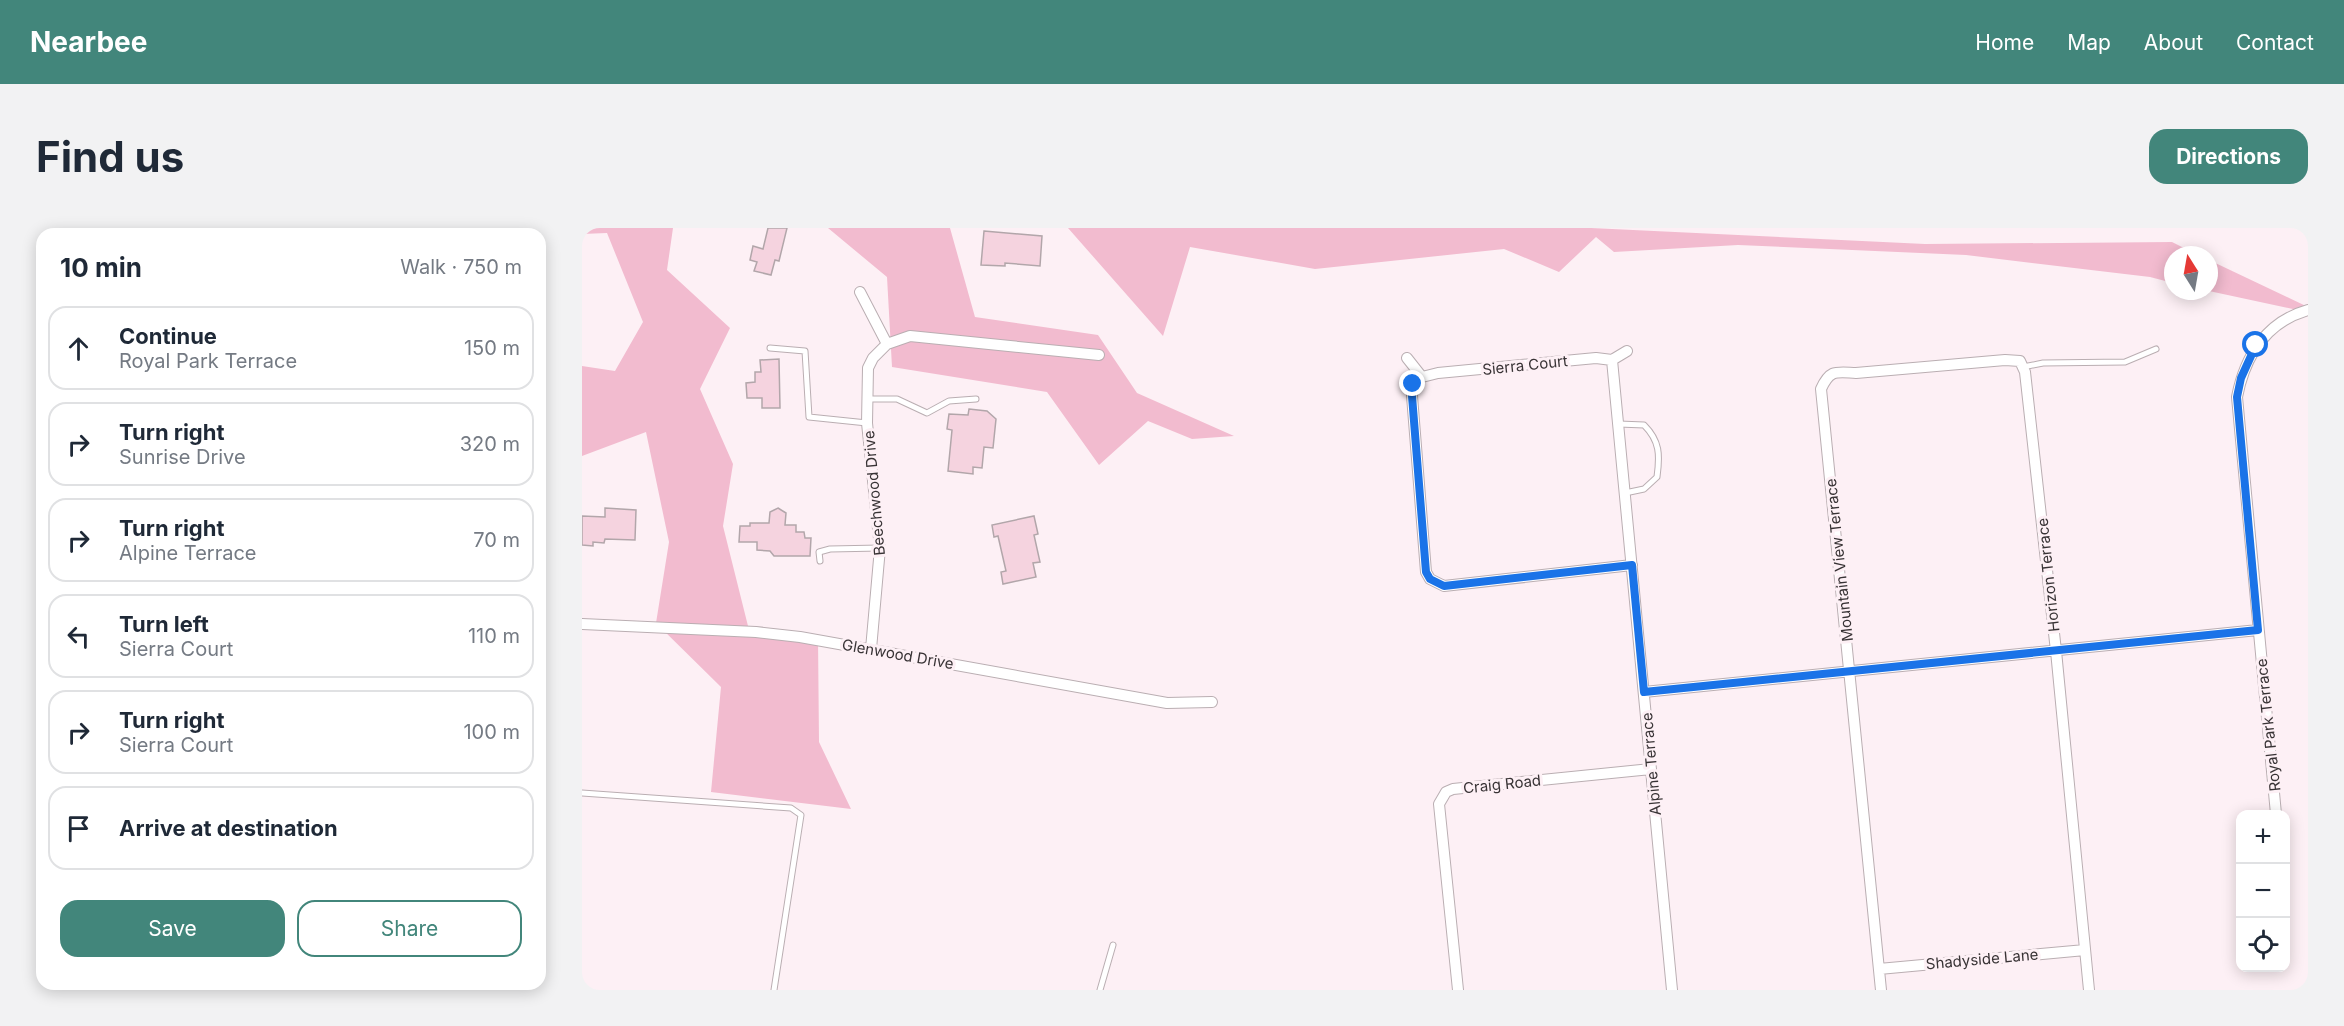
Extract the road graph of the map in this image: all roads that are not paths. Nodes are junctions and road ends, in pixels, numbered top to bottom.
1 (860, 292) dead end
2 (2308, 310) edge
3 (886, 344) junction
4 (770, 348) dead end
5 (2156, 349) dead end
6 (1627, 351) dead end
7 (1099, 355) dead end
8 (1407, 358) dead end
9 (1612, 360) junction
10 (2023, 367) junction
11 (1422, 376) junction
12 (868, 399) junction
13 (976, 399) dead end
14 (867, 423) junction
15 (1619, 424) junction
16 (1625, 493) junction
17 (880, 548) junction
18 (820, 561) dead end
19 (1632, 565) junction
20 (582, 624) edge
21 (2258, 630) junction
22 (871, 649) junction
23 (2056, 651) junction
24 (1850, 671) junction
25 (1644, 692) junction
26 (1212, 702) dead end
27 (1651, 770) junction
28 (582, 793) edge
29 (2276, 810) edge
30 (1113, 945) dead end
31 (2085, 950) junction
32 (1879, 969) junction
33 (774, 990) edge
34 (1100, 990) edge
35 (1458, 990) edge
36 (1672, 990) edge
37 (1881, 990) edge
38 (2089, 990) edge

1 - 3 street
2 - 21 street, Royal Park Terrace
3 - 7 street
3 - 12 street, Beechwood Drive
4 - 14 lane
5 - 10 lane
6 - 9 street
8 - 11 street
9 - 11 street, Sierra Court
9 - 15 street, Alpine Terrace
10 - 23 street, Horizon Terrace
10 - 24 street, Mountain View Terrace
11 - 19 street
12 - 13 lane
12 - 14 street, Beechwood Drive
14 - 17 street, Beechwood Drive
15 - 16 street, Alpine Terrace
15 - 16 lane
16 - 19 street, Alpine Terrace
17 - 18 lane
17 - 22 street, Beechwood Drive
19 - 25 street, Alpine Terrace
20 - 22 street, Glenwood Drive
21 - 23 street
21 - 29 street, Royal Park Terrace
22 - 26 street, Glenwood Drive
23 - 24 street
23 - 31 street, Horizon Terrace
24 - 25 street
24 - 32 street, Mountain View Terrace
25 - 27 street, Alpine Terrace
27 - 35 street, Craig Road
27 - 36 street, Alpine Terrace
28 - 33 lane
30 - 34 lane
31 - 32 street, Shadyside Lane
31 - 38 street, Horizon Terrace
32 - 37 street, Mountain View Terrace

